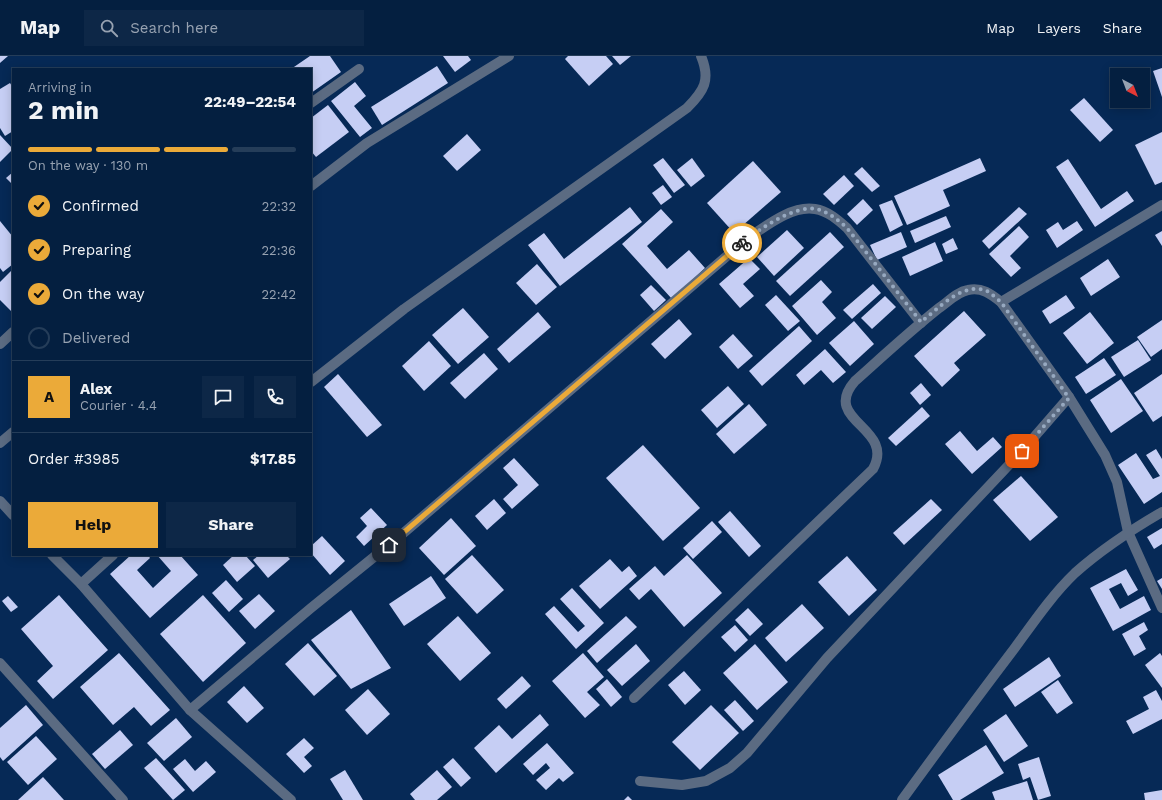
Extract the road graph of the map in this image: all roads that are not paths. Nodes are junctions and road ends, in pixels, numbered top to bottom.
1 (509, 56) edge
2 (701, 56) edge
3 (359, 68) dead end
4 (312, 102) edge
5 (312, 185) edge
6 (1162, 205) edge
7 (1001, 302) junction
8 (921, 322) junction
9 (12, 333) edge
10 (0, 344) edge
11 (312, 381) edge
12 (1069, 398) junction
13 (12, 433) edge
14 (0, 443) edge
15 (0, 501) edge
16 (1162, 512) edge
17 (12, 514) edge
18 (1128, 532) junction
19 (53, 556) edge
20 (112, 556) edge
21 (80, 584) junction
22 (1162, 608) edge
23 (0, 664) edge
24 (634, 698) dead end
25 (190, 710) junction
26 (640, 781) dead end
27 (123, 800) edge
28 (291, 800) edge
29 (902, 800) edge

1 - 5 street
2 - 11 street
3 - 4 street
6 - 7 street
7 - 8 street
7 - 12 street
8 - 24 street
8 - 25 street
9 - 10 street
12 - 18 street
12 - 26 street
13 - 14 street
15 - 17 street
16 - 18 street
18 - 22 street
18 - 29 street
19 - 21 street
20 - 21 street
21 - 25 street
23 - 27 street
25 - 28 street

